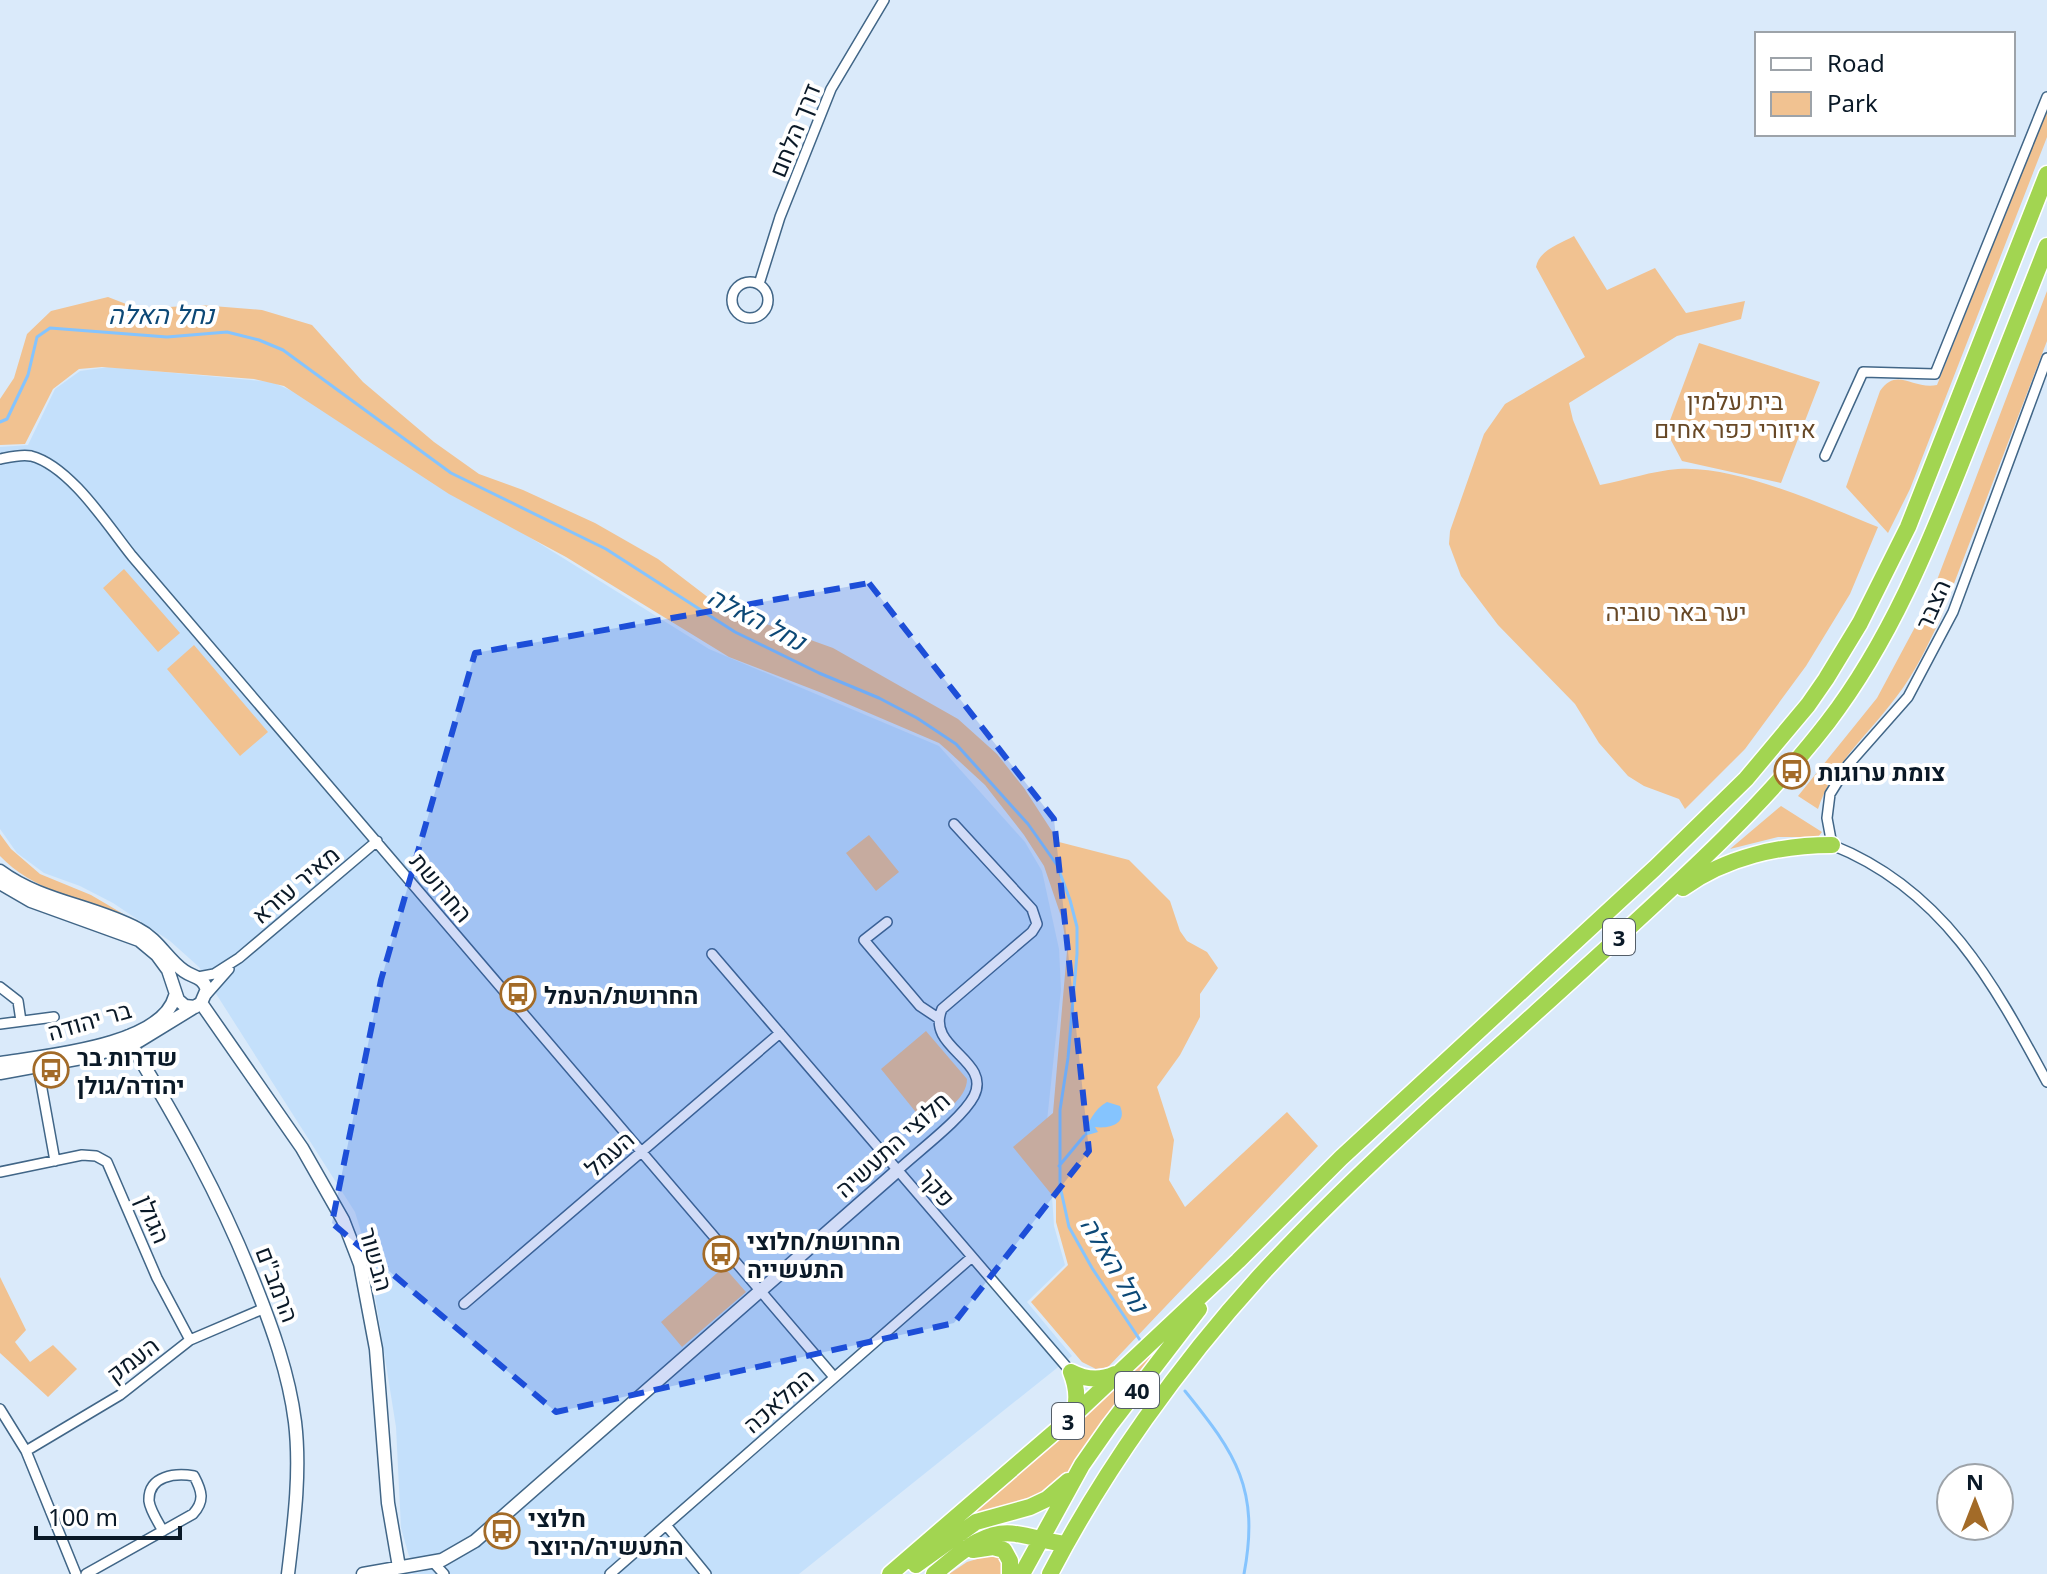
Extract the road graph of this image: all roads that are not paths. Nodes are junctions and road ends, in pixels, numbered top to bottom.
1 (884, 0) edge
2 (2047, 97) edge
3 (2047, 174) edge
4 (2047, 246) edge
5 (759, 284) junction
6 (2047, 358) edge
7 (1825, 456) dead end
8 (0, 459) edge
9 (954, 824) dead end
10 (377, 841) junction
11 (1832, 845) junction
12 (0, 871) edge
13 (0, 883) edge
14 (1642, 916) junction
15 (887, 922) dead end
16 (712, 954) dead end
17 (239, 958) junction
18 (195, 976) junction
19 (0, 987) edge
20 (175, 993) junction
21 (201, 1001) junction
22 (54, 1017) dead end
23 (938, 1018) junction
24 (21, 1021) junction
25 (0, 1024) edge
26 (780, 1033) junction
27 (131, 1040) junction
28 (0, 1063) edge
29 (38, 1067) junction
30 (0, 1073) edge
31 (2047, 1082) edge
32 (640, 1152) junction
33 (55, 1161) junction
34 (897, 1171) junction
35 (0, 1172) edge
36 (972, 1257) junction
37 (1238, 1261) junction
38 (760, 1291) junction
39 (464, 1304) dead end
40 (265, 1308) junction
41 (190, 1340) junction
42 (1126, 1367) junction
43 (1071, 1372) junction
44 (834, 1377) junction
45 (0, 1409) edge
46 (1072, 1417) junction
47 (26, 1451) junction
48 (1082, 1465) junction
49 (998, 1516) junction
50 (666, 1525) junction
51 (163, 1531) junction
52 (1044, 1533) junction
53 (1065, 1544) junction
54 (957, 1557) junction
55 (433, 1562) junction
56 (399, 1567) junction
57 (76, 1574) edge
58 (86, 1574) edge
59 (288, 1574) edge
60 (363, 1574) edge
61 (444, 1574) edge
62 (610, 1574) edge
63 (706, 1574) edge
64 (890, 1574) edge
65 (903, 1574) edge
66 (934, 1574) edge
67 (1010, 1574) edge
68 (1022, 1574) edge
69 (1050, 1574) edge

1 - 5 street, דרך הלחם
2 - 7 street
3 - 37 highway, 3
4 - 14 highway, 3
5 - 5 street
6 - 11 street, הצבר
8 - 10 street, החרושת
9 - 23 street
10 - 17 street, מאיר עזרא
10 - 32 street, החרושת
11 - 14 highway
11 - 31 street
12 - 18 street
13 - 20 street
14 - 53 highway, 3
15 - 23 street
16 - 26 street, פקר
17 - 18 street, מאיר עזרא
17 - 21 street, מאיר עזרא
18 - 20 street
18 - 21 street
19 - 24 street
20 - 21 street
20 - 27 street, בר יהודה
21 - 27 street, בר יהודה
21 - 56 street, הבשור
22 - 24 street
23 - 34 street, חלוצי התעשיה
24 - 25 street
26 - 32 street, העמל
26 - 34 street, פקר
27 - 28 street, בר יהודה
27 - 29 street, בר יהודה
27 - 40 street, הרמב"ם
29 - 30 street, בר יהודה
29 - 33 street
32 - 38 street, החרושת
32 - 39 street, העמל
33 - 35 street, הגולן
33 - 41 street, הגולן
34 - 36 street, פקר
34 - 38 street, חלוצי התעשיה
36 - 43 street, פקר
36 - 44 street, המלאכה
37 - 42 highway, 3
37 - 48 highway, 40
38 - 44 street, החרושת
38 - 55 street, חלוצי התעשיה
40 - 41 street, העמק
40 - 59 street, הרמב"ם
41 - 47 street, העמק
42 - 43 highway
42 - 46 highway, 3
43 - 46 highway
44 - 50 street, המלאכה
45 - 47 street
46 - 64 highway, 3
47 - 57 street
48 - 49 highway
48 - 52 highway, 40
49 - 52 highway
49 - 65 highway
50 - 62 street, המלאכה
50 - 63 street
51 - 51 street
51 - 58 street
52 - 53 highway
52 - 54 highway
52 - 68 highway, 40
53 - 69 highway
54 - 66 highway
54 - 67 highway
55 - 56 street, חלוצי התעשיה
55 - 61 street
56 - 60 street, חלוצי התעשיה

